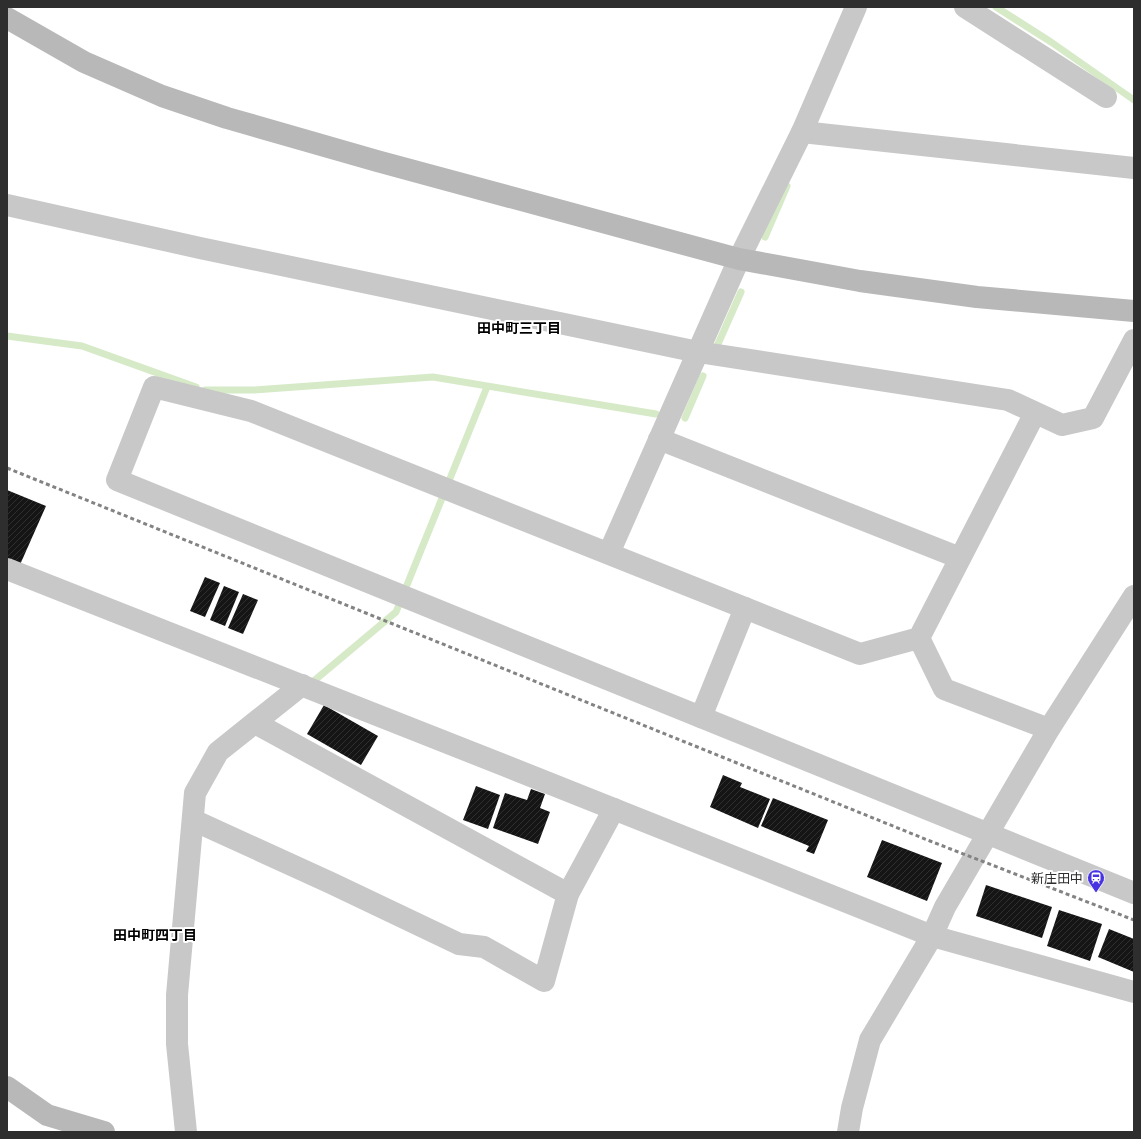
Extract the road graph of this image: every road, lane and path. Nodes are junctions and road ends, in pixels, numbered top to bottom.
1 (856, 7) edge
2 (965, 7) edge
3 (7, 18) edge
4 (1106, 97) dead end
5 (802, 132) junction
6 (1134, 168) edge
7 (7, 205) edge
8 (739, 259) junction
9 (1134, 312) edge
10 (1134, 340) edge
11 (698, 352) junction
12 (1035, 412) junction
13 (659, 439) junction
14 (608, 553) junction
15 (960, 558) junction
16 (7, 569) edge
17 (1134, 596) edge
18 (745, 608) junction
19 (919, 638) junction
20 (302, 685) junction
21 (702, 717) junction
22 (255, 724) junction
23 (1049, 729) junction
24 (614, 809) junction
25 (193, 820) junction
26 (989, 834) junction
27 (1134, 893) edge
28 (568, 894) junction
29 (932, 936) junction
30 (1134, 992) edge
31 (7, 1087) edge
32 (104, 1132) edge
33 (186, 1132) edge
34 (848, 1132) edge

1 - 5 street
2 - 4 street
3 - 8 street
5 - 6 street
5 - 8 street
7 - 11 street
8 - 9 street
8 - 11 street
10 - 12 street
11 - 12 street
11 - 13 street
12 - 15 street
13 - 14 street
13 - 15 street
14 - 18 street
14 - 21 street
15 - 19 street
16 - 20 street
17 - 23 street
18 - 19 street
18 - 21 street
19 - 23 street
20 - 22 street
20 - 24 street
21 - 26 street
22 - 25 street
22 - 28 street
23 - 26 street
24 - 28 street
24 - 29 street
25 - 28 street
25 - 33 street
26 - 27 street
26 - 29 street
29 - 30 street
29 - 34 street
31 - 32 street

